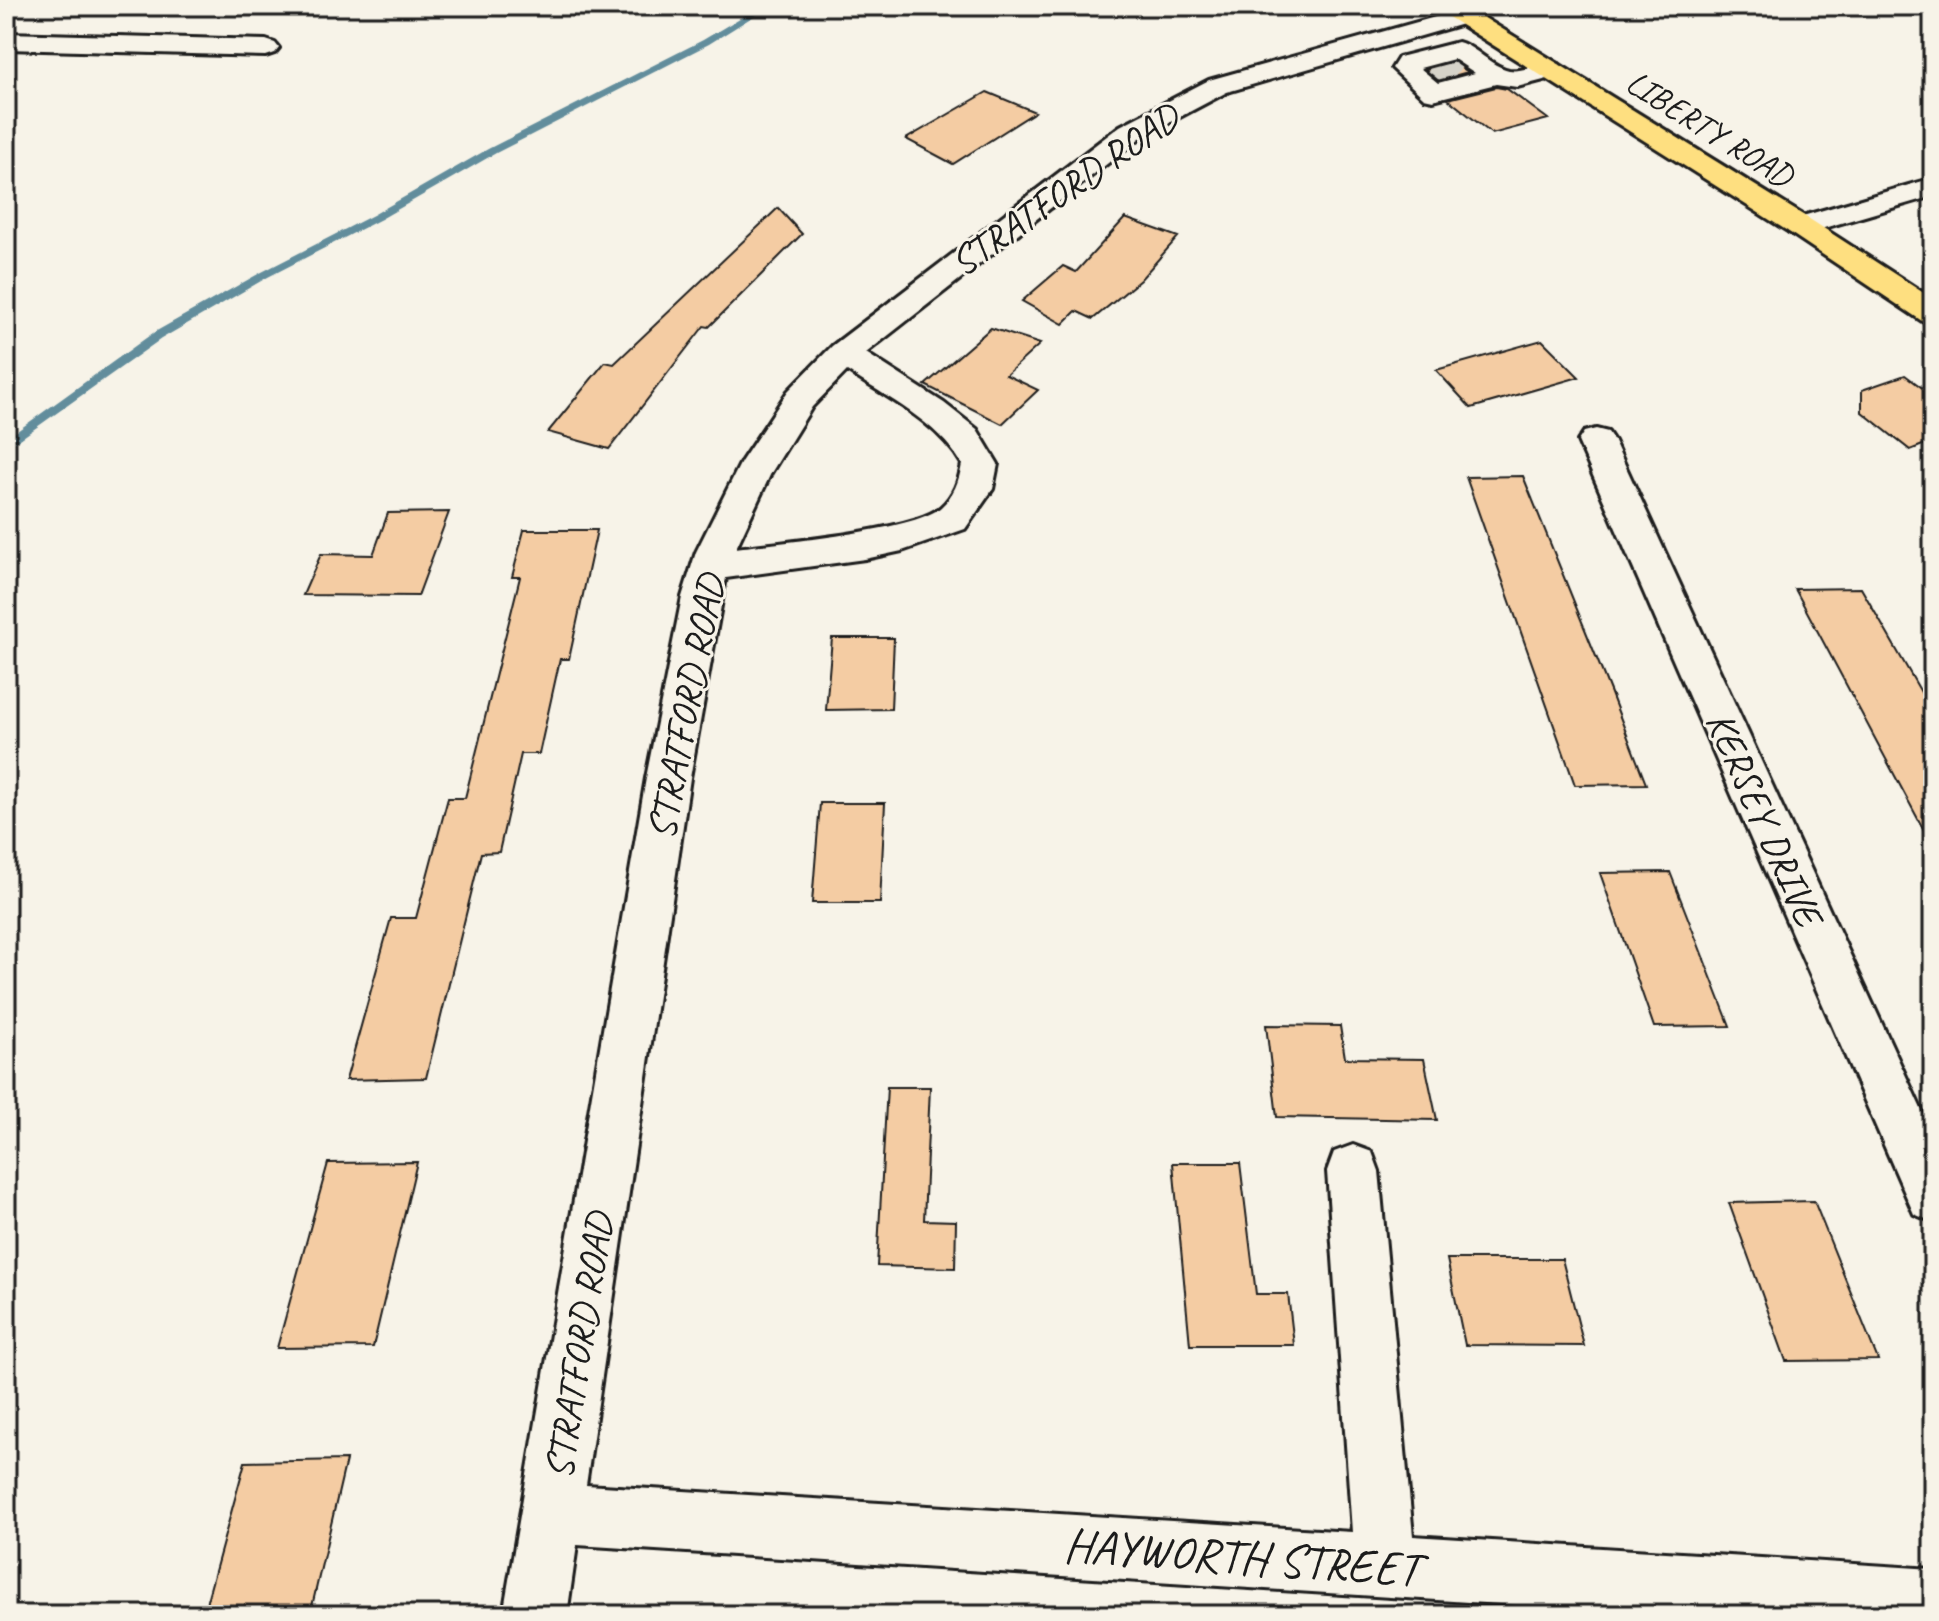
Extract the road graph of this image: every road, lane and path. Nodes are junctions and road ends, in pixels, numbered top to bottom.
1 (1456, 11) edge
2 (6, 41) edge
3 (266, 48) dead end
4 (1435, 64) junction
5 (1550, 70) junction
6 (1496, 76) junction
7 (1933, 187) edge
8 (1800, 226) junction
9 (1933, 314) edge
10 (844, 354) junction
11 (1596, 441) dead end
12 (710, 566) junction
13 (1353, 1171) dead end
14 (1933, 1195) edge
15 (551, 1513) junction
16 (1385, 1565) junction
17 (1933, 1600) edge
18 (535, 1615) edge

1 - 4 street, STRATFORD ROAD
1 - 5 main road, LIBERTY ROAD
2 - 3 street
4 - 6 street
4 - 6 street
4 - 10 street, STRATFORD ROAD
5 - 6 street
5 - 8 main road, LIBERTY ROAD
7 - 8 street
8 - 9 main road, LIBERTY ROAD
10 - 12 street, STRATFORD ROAD
10 - 12 street
11 - 14 street, KERSEY DRIVE
12 - 15 street, STRATFORD ROAD
13 - 16 street
15 - 16 street, HAYWORTH STREET
15 - 18 street, STRATFORD ROAD
16 - 17 street, HAYWORTH STREET

